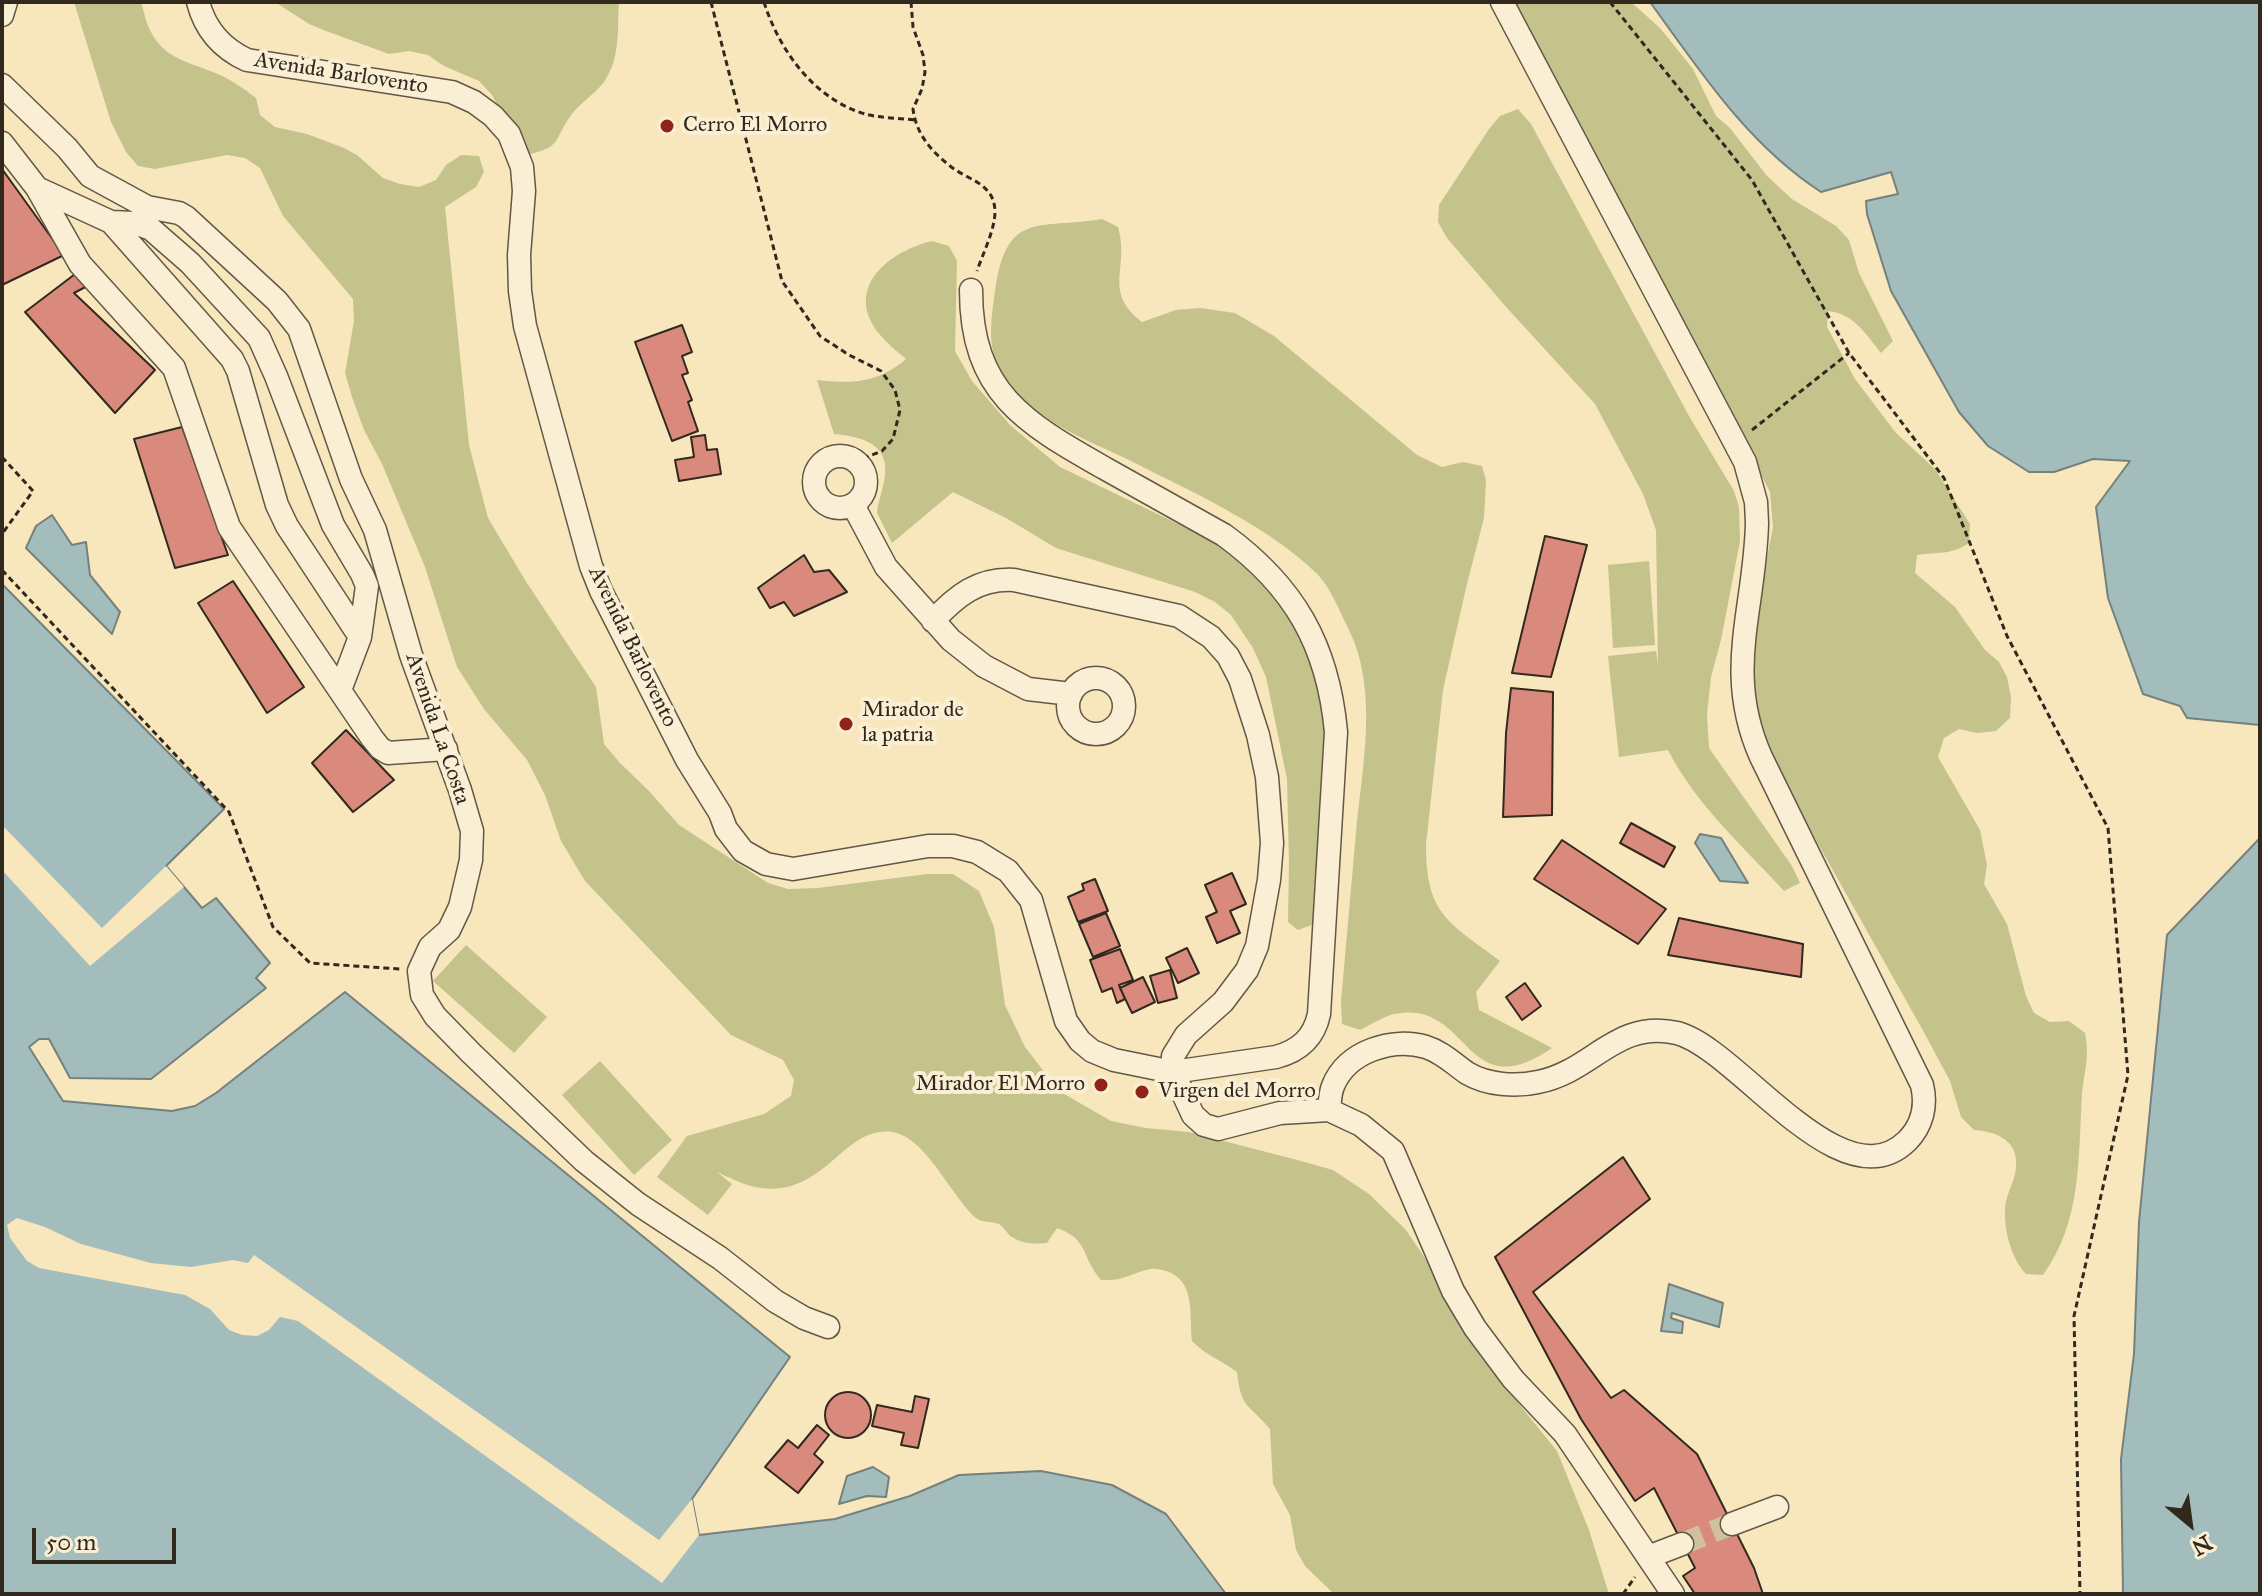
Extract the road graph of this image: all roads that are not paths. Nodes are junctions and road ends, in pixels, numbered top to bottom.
1 (6, 2) edge
2 (198, 2) edge
3 (1502, 2) edge
4 (2, 15) edge
5 (2, 85) edge
6 (2, 143) edge
7 (37, 188) junction
8 (111, 222) junction
9 (971, 290) road end
10 (853, 505) junction
11 (933, 621) junction
12 (360, 637) junction
13 (340, 690) junction
14 (1071, 694) dead end
15 (446, 749) junction
16 (1173, 1072) junction
17 (1329, 1110) junction
18 (828, 1327) dead end
19 (1777, 1507) dead end
20 (1732, 1524) tunnel mouth
21 (1682, 1544) tunnel mouth
22 (1648, 1557) junction
23 (1673, 1594) edge

1 - 4 street
2 - 16 street, Avenida Barlovento
3 - 17 street
5 - 15 street, Avenida La Costa
6 - 7 street
7 - 8 street
7 - 13 street
8 - 12 street
8 - 12 street
9 - 16 street
10 - 10 street
10 - 11 street
11 - 14 street
11 - 16 street
12 - 13 street
13 - 15 street
15 - 18 street, Avenida La Costa
16 - 17 street
17 - 22 street
19 - 20 street
21 - 22 street
22 - 23 street

